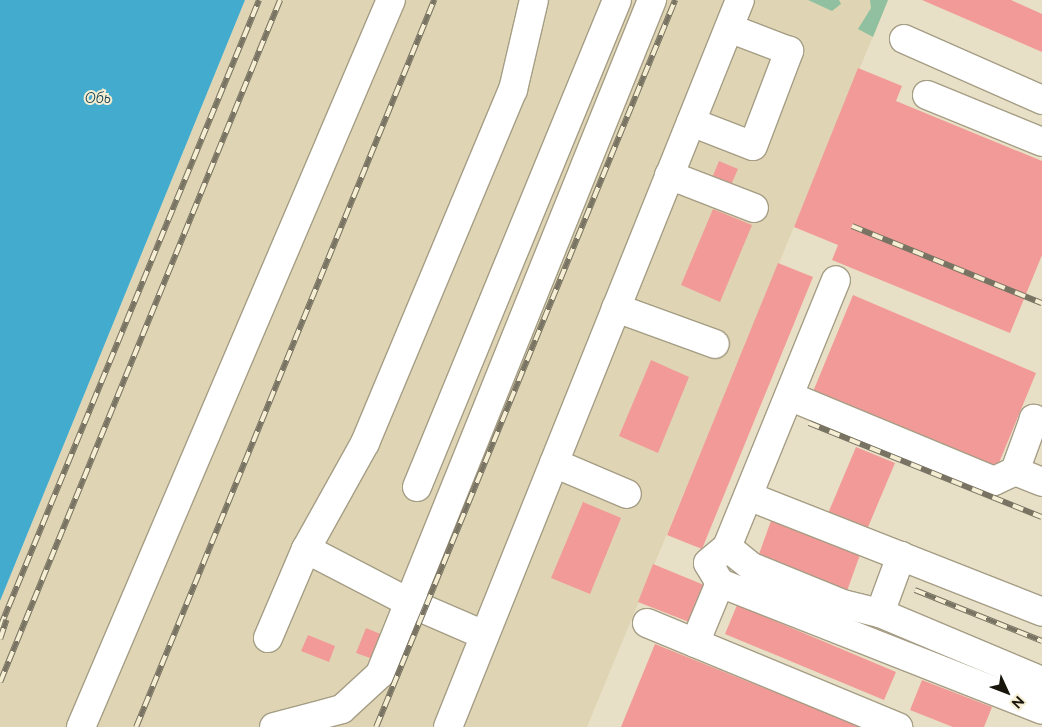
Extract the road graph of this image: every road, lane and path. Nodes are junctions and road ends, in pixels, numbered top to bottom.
1 (391, 0) edge
2 (534, 0) edge
3 (617, 0) edge
4 (652, 0) edge
5 (740, 0) edge
6 (729, 28) junction
7 (904, 39) dead end
8 (927, 95) dead end
9 (1042, 100) edge
10 (691, 122) junction
11 (1042, 142) edge
12 (669, 175) junction
13 (754, 208) dead end
14 (836, 280) dead end
15 (616, 308) junction
16 (714, 344) dead end
17 (789, 396) junction
18 (1042, 422) edge
19 (554, 463) junction
20 (1015, 471) junction
21 (1042, 482) edge
22 (417, 486) dead end
23 (626, 494) dead end
24 (748, 496) junction
25 (727, 547) junction
26 (306, 549) junction
27 (901, 556) junction
28 (720, 583) junction
29 (410, 603) junction
30 (1042, 612) edge
31 (880, 613) junction
32 (647, 623) dead end
33 (484, 635) junction
34 (268, 638) dead end
35 (695, 643) junction
36 (1042, 681) edge
37 (1042, 710) edge
38 (338, 718) edge
39 (81, 727) edge
40 (274, 727) edge
41 (448, 727) edge
42 (898, 727) edge

1 - 39 lane
2 - 26 lane
3 - 22 lane
4 - 29 lane
5 - 6 lane
6 - 10 lane
6 - 10 lane
7 - 9 lane
8 - 11 lane
10 - 12 lane
12 - 13 lane
12 - 15 lane
14 - 17 lane
15 - 16 lane
15 - 19 lane
17 - 20 lane
17 - 24 lane
18 - 20 lane
19 - 23 lane
19 - 33 lane
20 - 21 lane
24 - 25 lane
24 - 27 lane
25 - 28 lane
25 - 31 lane
26 - 29 lane
26 - 34 lane
27 - 30 lane
27 - 31 lane
28 - 35 lane
28 - 37 lane
29 - 33 lane
29 - 38 lane
31 - 36 lane
32 - 35 lane
33 - 41 lane
35 - 42 lane
38 - 40 lane

